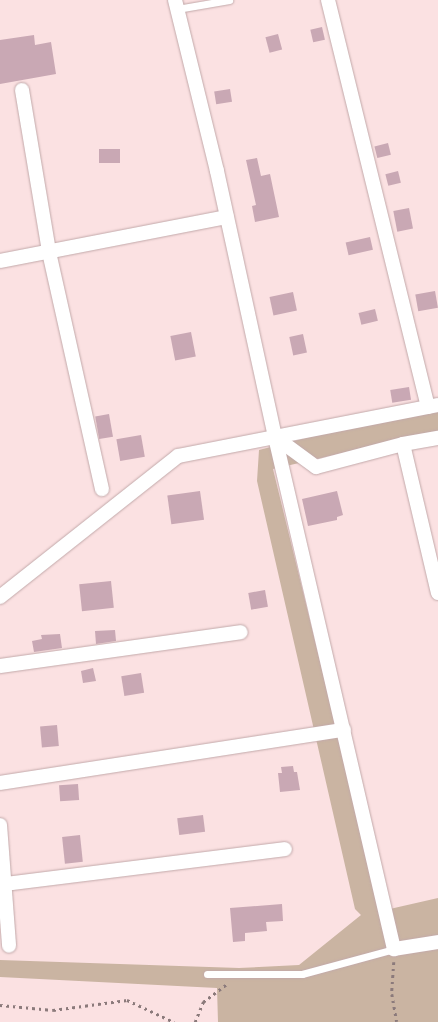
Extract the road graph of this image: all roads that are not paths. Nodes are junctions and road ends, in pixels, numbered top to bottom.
1 (229, 0) edge
2 (328, 0) edge
3 (176, 4) edge
4 (22, 90) dead end
5 (227, 217) junction
6 (49, 252) junction
7 (0, 261) edge
8 (433, 406) edge
9 (275, 436) junction
10 (438, 438) edge
11 (403, 444) junction
12 (102, 489) dead end
13 (438, 592) edge
14 (0, 598) edge
15 (241, 632) dead end
16 (0, 666) edge
17 (344, 730) junction
18 (0, 784) edge
19 (0, 826) edge
20 (285, 849) dead end
21 (4, 884) junction
22 (6, 941) edge
23 (438, 942) edge
24 (394, 949) junction
25 (208, 974) dead end

1 - 3 lane
2 - 8 street
3 - 5 street
4 - 6 street
5 - 6 street
5 - 9 street
6 - 7 street
6 - 12 street
8 - 9 street
9 - 11 street
9 - 14 street
9 - 17 street
10 - 11 street
11 - 13 street
15 - 16 street
17 - 18 street
17 - 24 street
19 - 21 street
20 - 21 street
21 - 22 street
23 - 24 street
24 - 25 lane

